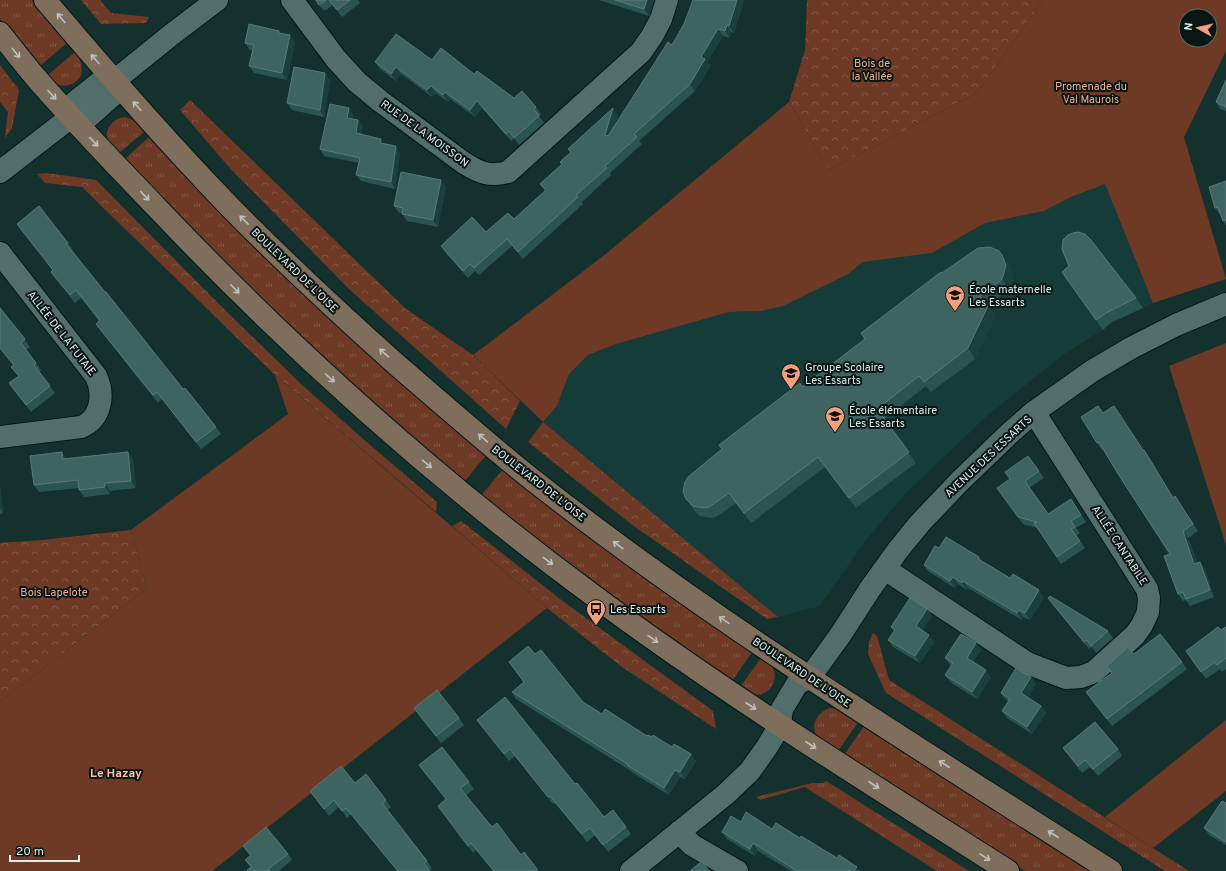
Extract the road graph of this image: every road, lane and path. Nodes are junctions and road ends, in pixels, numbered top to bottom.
1 (45, 0) edge
2 (217, 0) edge
3 (292, 0) edge
4 (667, 0) edge
5 (0, 33) edge
6 (114, 81) junction
7 (71, 117) junction
8 (0, 172) edge
9 (0, 253) edge
10 (1226, 304) edge
11 (1034, 412) junction
12 (0, 437) edge
13 (885, 569) junction
14 (810, 677) junction
15 (780, 725) junction
16 (679, 832) junction
17 (631, 871) edge
18 (737, 871) edge
19 (1008, 871) edge
20 (1111, 871) edge

6 -> 1 main road, BOULEVARD DE L'OISE
2 - 6 street
3 - 4 street, RUE DE LA MOISSON
5 -> 7 main road
6 - 7 street
14 -> 6 main road, BOULEVARD DE L'OISE
7 - 8 street
7 -> 15 main road
9 - 12 street, ALLÉE DE LA FUTAIE
10 - 11 street, AVENUE DES ESSARTS
11 - 13 street, AVENUE DES ESSARTS
11 - 13 street, ALLÉE CANTABILE
13 - 14 street, AVENUE DES ESSARTS
14 - 15 street
20 -> 14 main road, BOULEVARD DE L'OISE
15 - 16 street
15 -> 19 main road
16 - 17 street
16 - 18 street

